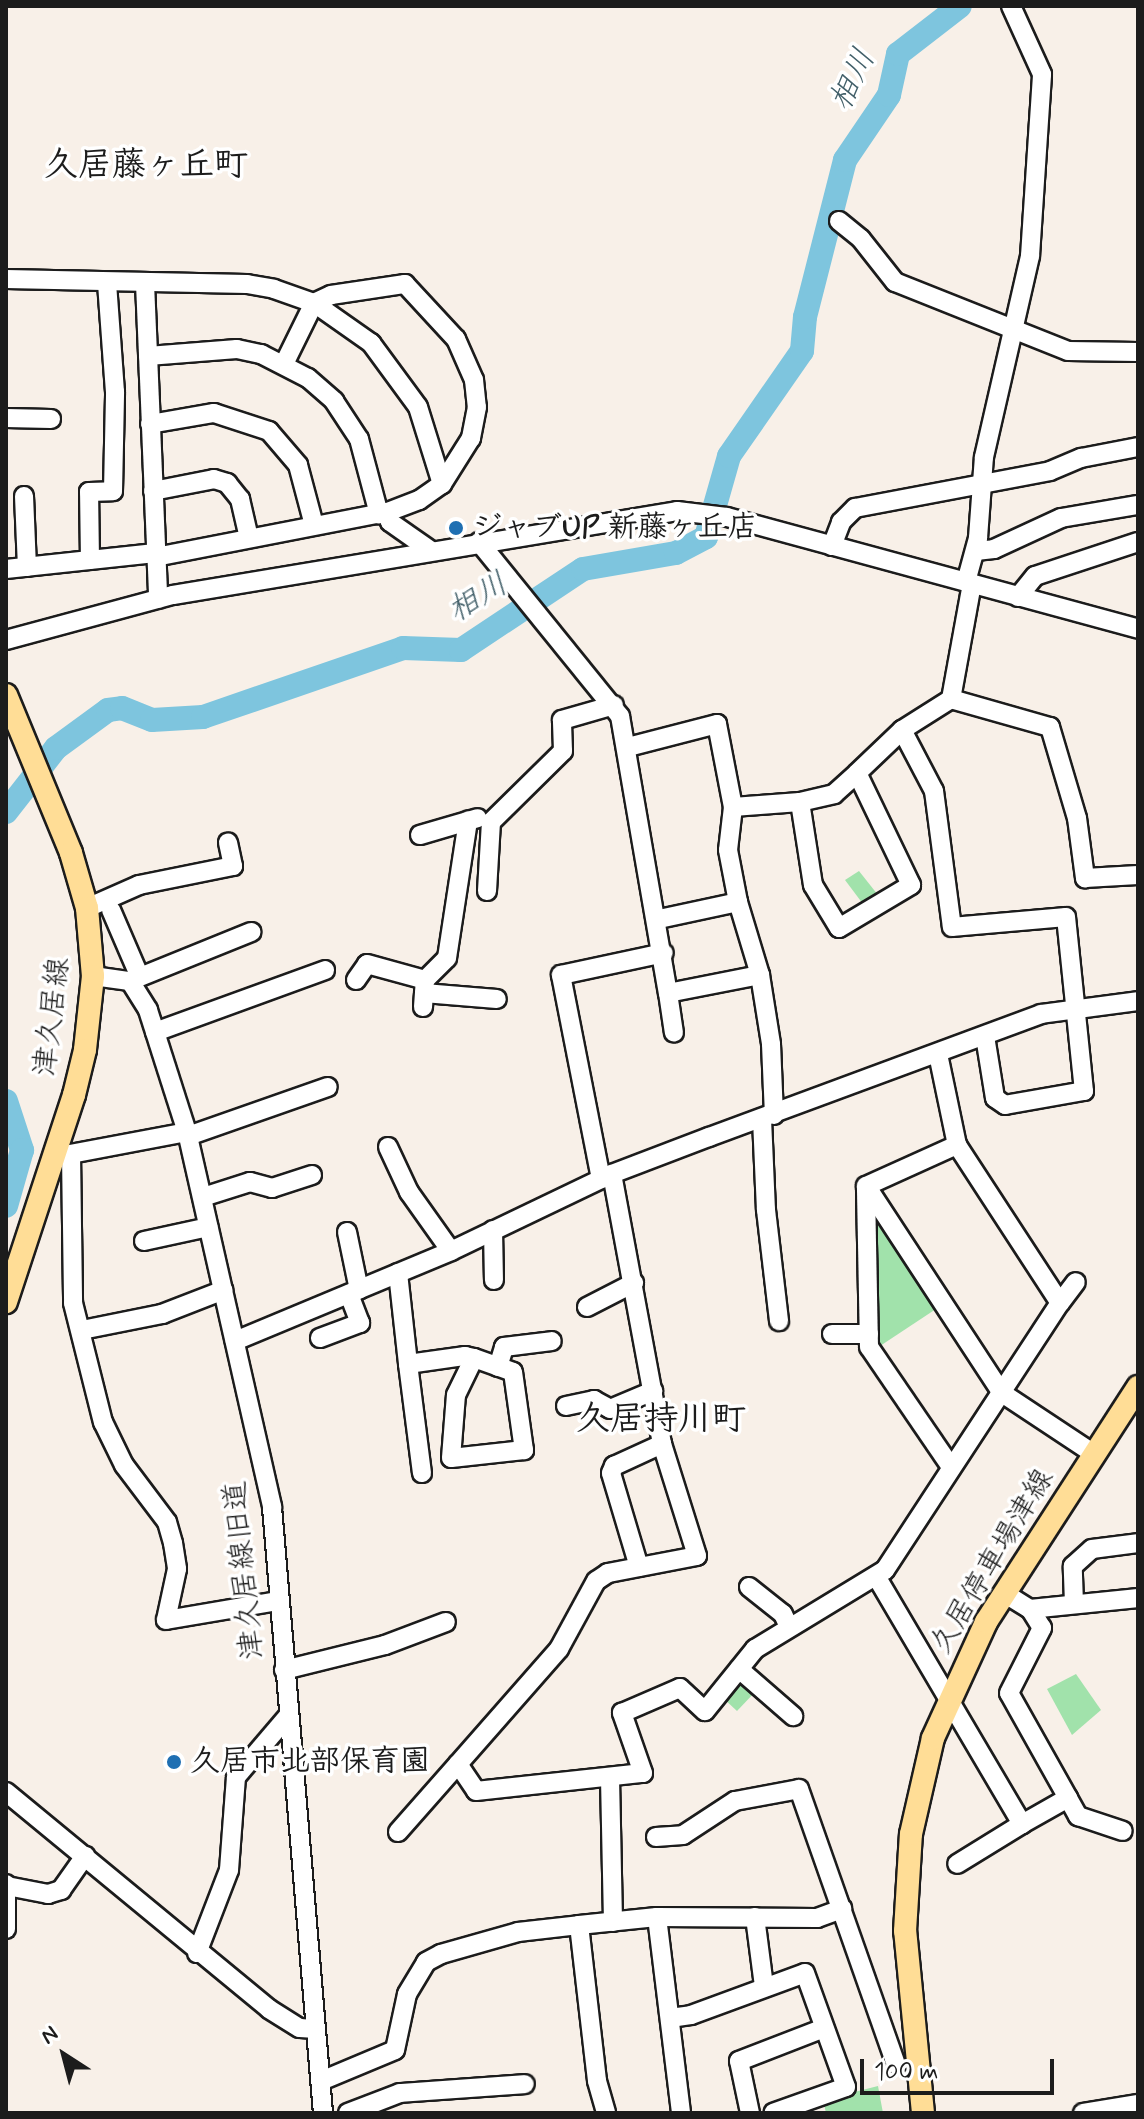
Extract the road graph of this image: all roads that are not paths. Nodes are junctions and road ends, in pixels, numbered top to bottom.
1 (1011, 6) edge
2 (839, 221) dead end
3 (6, 279) edge
4 (107, 282) junction
5 (145, 283) junction
6 (314, 303) junction
7 (1014, 331) junction
8 (1138, 352) edge
9 (148, 356) junction
10 (284, 364) junction
11 (6, 418) edge
12 (51, 419) dead end
13 (150, 424) junction
14 (1138, 447) edge
15 (979, 482) junction
16 (442, 484) junction
17 (153, 491) junction
18 (24, 496) dead end
19 (1138, 505) edge
20 (383, 513) junction
21 (314, 525) junction
22 (249, 538) junction
23 (479, 542) junction
24 (1138, 542) edge
25 (832, 546) junction
26 (430, 550) junction
27 (976, 551) junction
28 (155, 555) junction
29 (90, 560) junction
30 (27, 567) junction
31 (6, 569) edge
32 (969, 583) junction
33 (1018, 597) junction
34 (158, 599) junction
35 (1138, 629) edge
36 (6, 640) edge
37 (6, 695) edge
38 (951, 699) junction
39 (614, 705) junction
40 (902, 730) junction
41 (628, 747) junction
42 (857, 773) junction
43 (800, 802) junction
44 (733, 807) junction
45 (498, 816) junction
46 (468, 821) junction
47 (420, 835) dead end
48 (228, 843) dead end
49 (1138, 875) edge
50 (487, 891) dead end
51 (738, 902) junction
52 (87, 908) junction
53 (111, 910) dead end
54 (659, 919) junction
55 (251, 932) dead end
56 (664, 953) junction
57 (325, 970) dead end
58 (760, 975) junction
59 (93, 976) junction
60 (134, 978) junction
61 (356, 980) dead end
62 (424, 993) junction
63 (668, 993) junction
64 (497, 999) dead end
65 (1138, 1001) edge
66 (1075, 1007) junction
67 (155, 1032) junction
68 (674, 1033) dead end
69 (985, 1036) junction
70 (938, 1054) junction
71 (328, 1087) dead end
72 (768, 1117) junction
73 (187, 1134) junction
74 (957, 1145) junction
75 (388, 1147) dead end
76 (63, 1152) junction
77 (312, 1175) dead end
78 (607, 1176) junction
79 (866, 1186) junction
80 (203, 1197) junction
81 (209, 1227) junction
82 (493, 1230) junction
83 (347, 1232) dead end
84 (144, 1241) dead end
85 (451, 1251) junction
86 (398, 1273) junction
87 (494, 1280) dead end
88 (1076, 1282) dead end
89 (634, 1283) junction
90 (224, 1290) junction
91 (354, 1292) junction
92 (6, 1302) edge
93 (1060, 1303) junction
94 (587, 1307) dead end
95 (779, 1321) dead end
96 (82, 1330) junction
97 (832, 1334) dead end
98 (869, 1334) junction
99 (320, 1338) dead end
100 (235, 1341) junction
101 (552, 1341) dead end
102 (474, 1358) junction
103 (408, 1364) junction
104 (498, 1367) junction
105 (653, 1391) junction
106 (1002, 1393) junction
107 (1135, 1397) edge
108 (566, 1406) dead end
109 (662, 1444) junction
110 (1094, 1454) junction
111 (951, 1467) junction
112 (422, 1473) dead end
113 (1138, 1543) edge
114 (639, 1567) junction
115 (876, 1576) junction
116 (749, 1587) dead end
117 (1004, 1593) junction
118 (1138, 1598) edge
119 (278, 1601) junction
120 (1074, 1604) junction
121 (1030, 1609) junction
122 (446, 1622) dead end
123 (789, 1627) junction
124 (739, 1669) junction
125 (284, 1670) junction
126 (949, 1699) junction
127 (288, 1716) junction
128 (793, 1716) dead end
129 (458, 1764) junction
130 (610, 1778) junction
131 (6, 1792) edge
132 (1068, 1798) junction
133 (1022, 1824) junction
134 (1123, 1831) dead end
135 (398, 1832) dead end
136 (656, 1837) dead end
137 (85, 1856) junction
138 (957, 1864) dead end
139 (7, 1885) edge
140 (842, 1909) junction
141 (657, 1917) junction
142 (755, 1917) junction
143 (613, 1922) junction
144 (579, 1925) junction
145 (6, 1929) edge
146 (197, 1953) junction
147 (764, 1986) junction
148 (670, 2018) junction
149 (824, 2028) junction
150 (316, 2029) junction
151 (896, 2064) dead end
152 (321, 2081) junction
153 (525, 2084) dead end
154 (1138, 2104) edge
155 (323, 2113) edge
156 (348, 2113) edge
157 (606, 2113) edge
158 (681, 2113) edge
159 (750, 2113) edge
160 (774, 2113) edge
161 (923, 2113) edge
162 (1083, 2113) edge

1 - 7 street
2 - 7 street
3 - 4 street
4 - 5 street
4 - 29 street
5 - 6 street
5 - 9 street
6 - 10 street
6 - 16 street
6 - 16 street
7 - 8 street
7 - 15 street
9 - 10 street
9 - 13 street
10 - 20 street
11 - 12 street
13 - 17 street
13 - 21 street
14 - 15 street
15 - 25 street
15 - 27 street
16 - 20 street
17 - 22 street
17 - 28 street
18 - 30 street
19 - 27 street
20 - 21 street
20 - 26 street
21 - 22 street
22 - 28 street
23 - 25 street
23 - 26 street
23 - 39 street
24 - 33 street
25 - 32 street
26 - 34 street
27 - 32 street
28 - 29 street
28 - 34 street
29 - 30 street
30 - 31 street
32 - 33 street
32 - 38 street
33 - 35 street
34 - 36 street
37 - 52 main road, 津久居線
38 - 40 street
38 - 49 street
39 - 41 street
39 - 45 street
40 - 42 street
40 - 66 street
41 - 44 street
41 - 54 street
42 - 43 street
42 - 43 street
43 - 44 street
44 - 51 street
45 - 46 street
45 - 50 street
46 - 47 street
46 - 62 street
48 - 52 street
51 - 54 street
51 - 58 street
52 - 59 main road, 津久居線
53 - 60 street, 津久居線旧道
54 - 56 street
55 - 60 street
56 - 63 street
56 - 78 street
57 - 67 street
58 - 63 street
58 - 72 street
59 - 60 street
59 - 76 main road, 津久居線
60 - 67 street, 津久居線旧道
61 - 62 street
62 - 64 street
63 - 68 street
65 - 66 street
66 - 69 street
66 - 69 street
67 - 73 street, 津久居線旧道
69 - 70 street
70 - 72 street
70 - 74 street
71 - 73 street
72 - 78 street
72 - 95 street
73 - 76 street
73 - 80 street, 津久居線旧道
74 - 79 street
74 - 93 street
75 - 85 street
76 - 92 main road, 津久居線
76 - 96 street
77 - 80 street
78 - 82 street
78 - 89 street
79 - 98 street
79 - 106 street
80 - 81 street, 津久居線旧道
81 - 84 street
81 - 90 street, 津久居線旧道
82 - 85 street
82 - 87 street
83 - 91 street
85 - 86 street
86 - 91 street
86 - 103 street
88 - 93 street
89 - 94 street
89 - 105 street
90 - 96 street
90 - 100 street, 津久居線旧道
91 - 99 street
91 - 100 street
93 - 106 street
96 - 119 street
97 - 98 street
98 - 111 street
100 - 119 street, 津久居線旧道
101 - 104 street
102 - 103 street
102 - 104 street
102 - 104 street
103 - 112 street
105 - 108 street
105 - 109 street
106 - 110 street
106 - 111 street
107 - 110 main road, 久居停車場津線
109 - 114 street
109 - 114 street
110 - 117 main road, 久居停車場津線
111 - 115 street
113 - 120 street
114 - 129 street
115 - 123 street
115 - 126 street
116 - 123 street
117 - 121 street
117 - 126 main road, 久居停車場津線
118 - 120 street
119 - 125 street, 津久居線旧道
120 - 121 street
121 - 132 street
122 - 125 street
123 - 124 street
124 - 128 street
124 - 130 street
125 - 127 street, 津久居線旧道
126 - 133 street
126 - 161 main road, 久居停車場津線
127 - 146 street
127 - 150 street, 津久居線旧道
129 - 130 street
129 - 135 street
130 - 143 street
131 - 137 street
132 - 133 street
132 - 134 street
133 - 138 street
136 - 140 street
137 - 139 street
137 - 146 street
139 - 145 street
140 - 142 street
140 - 151 street
141 - 142 street
141 - 143 street
141 - 148 street
142 - 147 street
143 - 144 street
144 - 152 street
144 - 157 street
146 - 150 street
147 - 148 street
147 - 149 street
148 - 158 street
149 - 159 street
149 - 160 street
150 - 152 street, 津久居線旧道
152 - 155 street, 津久居線旧道
153 - 156 street
154 - 162 street

